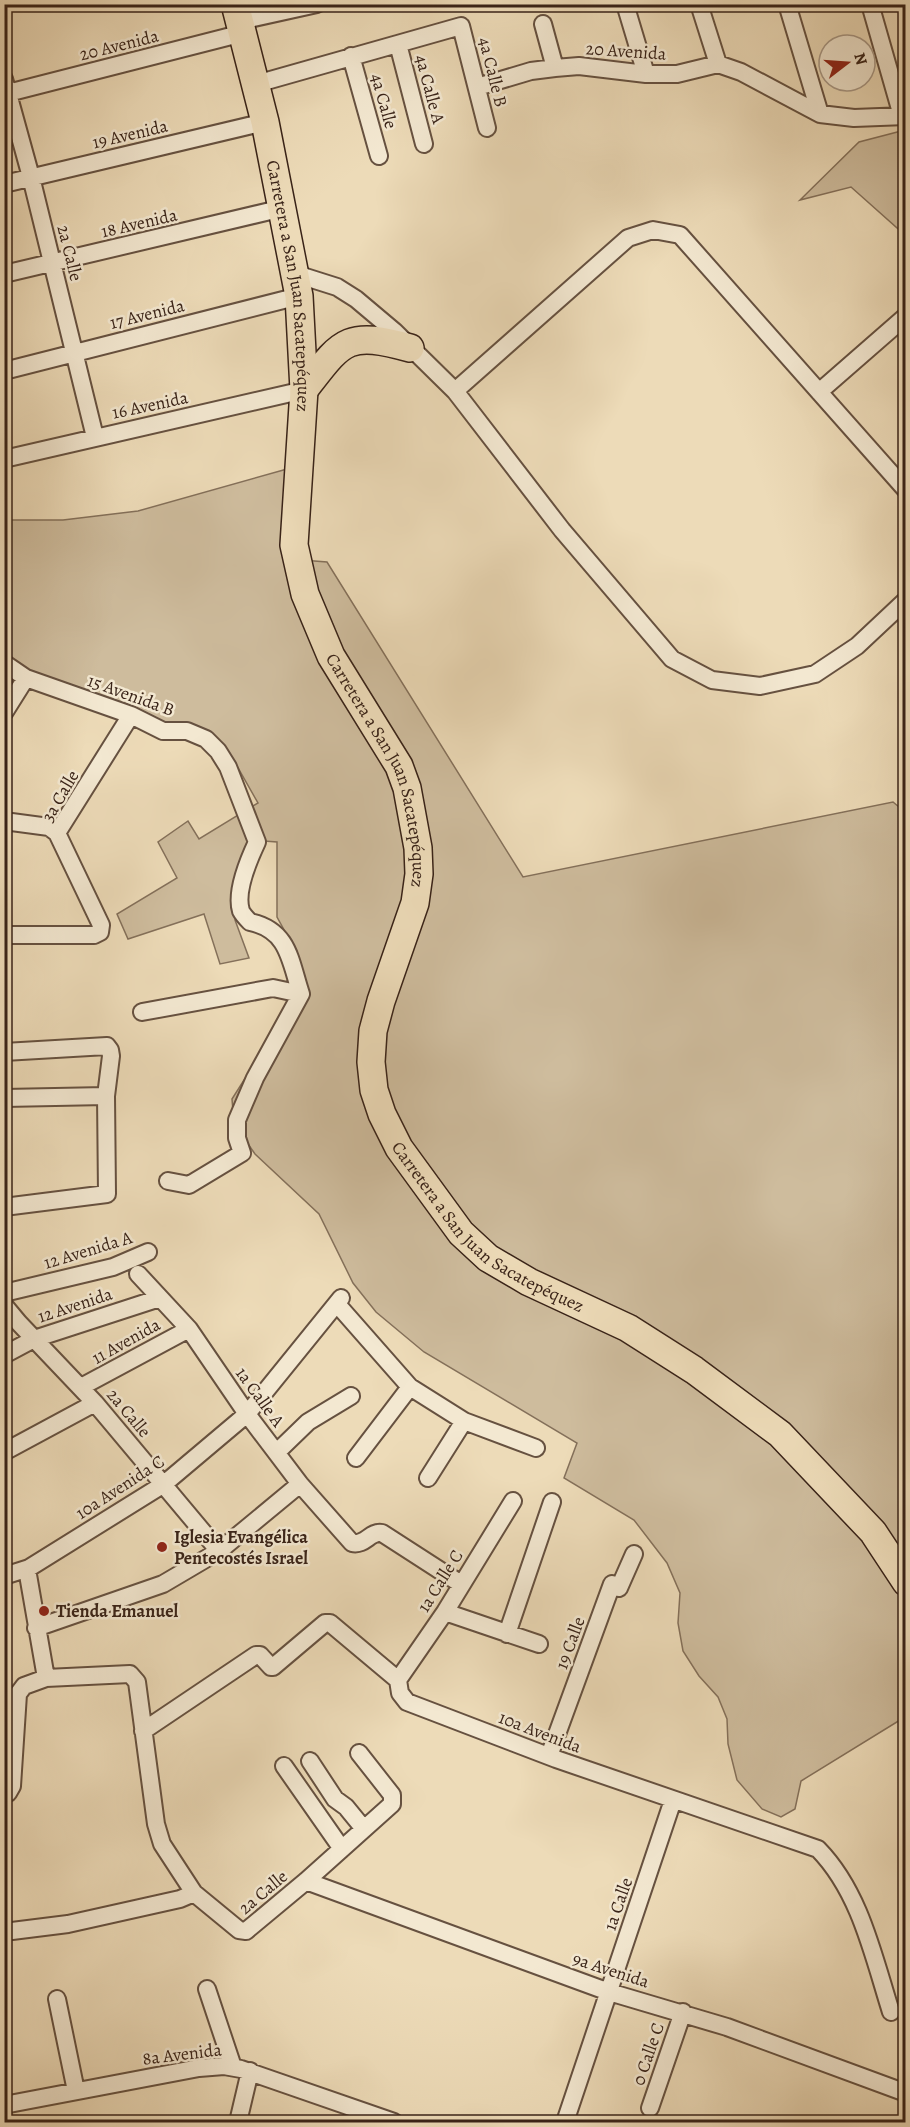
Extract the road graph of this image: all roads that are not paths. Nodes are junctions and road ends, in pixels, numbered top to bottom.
1 (317, 4) edge
2 (625, 4) edge
3 (699, 4) edge
4 (787, 4) edge
5 (870, 4) edge
6 (239, 20) edge
7 (543, 24) dead end
8 (398, 44) junction
9 (351, 56) junction
10 (718, 64) junction
11 (555, 68) junction
12 (646, 74) junction
13 (256, 84) junction
14 (477, 87) junction
15 (6, 89) edge
16 (820, 114) junction
17 (904, 116) edge
18 (265, 122) junction
19 (487, 129) dead end
20 (424, 144) dead end
21 (379, 156) dead end
22 (31, 177) junction
23 (4, 184) edge
24 (283, 208) junction
25 (52, 263) junction
26 (4, 274) edge
27 (297, 285) junction
28 (906, 316) edge
29 (410, 348) junction
30 (74, 353) junction
31 (4, 370) edge
32 (304, 390) junction
33 (455, 391) junction
34 (819, 392) junction
35 (94, 437) junction
36 (4, 459) edge
37 (906, 490) edge
38 (906, 600) edge
39 (4, 663) edge
40 (26, 678) junction
41 (4, 713) edge
42 (131, 715) junction
43 (4, 821) edge
44 (57, 833) junction
45 (4, 935) edge
46 (301, 994) junction
47 (142, 1012) dead end
48 (4, 1052) edge
49 (106, 1096) junction
50 (4, 1098) edge
51 (168, 1181) dead end
52 (4, 1207) edge
53 (148, 1252) dead end
54 (138, 1274) dead end
55 (4, 1293) edge
56 (160, 1298) junction
57 (4, 1305) edge
58 (189, 1329) junction
59 (34, 1339) junction
60 (4, 1355) edge
61 (81, 1387) junction
62 (410, 1387) junction
63 (351, 1396) dead end
64 (95, 1403) junction
65 (247, 1414) junction
66 (464, 1421) junction
67 (536, 1448) dead end
68 (4, 1452) edge
69 (277, 1452) junction
70 (356, 1458) dead end
71 (428, 1478) dead end
72 (164, 1484) junction
73 (300, 1484) junction
74 (513, 1501) dead end
75 (552, 1502) dead end
76 (219, 1551) junction
77 (634, 1554) dead end
78 (27, 1569) junction
79 (4, 1576) edge
80 (906, 1582) edge
81 (461, 1584) junction
82 (445, 1612) junction
83 (36, 1628) junction
84 (507, 1634) junction
85 (539, 1644) dead end
86 (46, 1678) junction
87 (398, 1680) junction
88 (143, 1731) junction
89 (360, 1753) dead end
90 (549, 1756) junction
91 (310, 1761) dead end
92 (284, 1766) dead end
93 (4, 1794) edge
94 (673, 1800) junction
95 (364, 1829) junction
96 (342, 1849) junction
97 (306, 1881) junction
98 (194, 1893) junction
99 (4, 1932) edge
100 (207, 1989) dead end
101 (609, 1992) junction
102 (57, 1999) dead end
103 (683, 2012) junction
104 (891, 2012) dead end
105 (233, 2067) junction
106 (250, 2071) junction
107 (76, 2091) junction
108 (906, 2093) edge
109 (4, 2104) edge
110 (650, 2108) dead end
111 (366, 2118) edge
112 (238, 2122) edge
113 (394, 2122) edge
114 (565, 2122) edge

1 - 6 street, 20 Avenida
2 - 12 street
3 - 10 street
4 - 16 street
5 - 17 street
6 - 13 main road, Carretera a San Juan Sacatepéquez
6 - 15 street, 20 Avenida
7 - 11 street
8 - 9 street
8 - 14 street, 4a Calle B
8 - 20 street, 4a Calle A
9 - 13 street
9 - 21 street, 4a Calle
10 - 12 street, 20 Avenida
10 - 16 street
11 - 12 street, 20 Avenida
11 - 14 street, 20 Avenida
13 - 18 main road, Carretera a San Juan Sacatepéquez
14 - 19 street, 4a Calle B
15 - 22 street, 2a Calle
16 - 17 street
18 - 22 street, 19 Avenida
18 - 24 main road, Carretera a San Juan Sacatepéquez
22 - 23 street, 19 Avenida
22 - 25 street, 2a Calle
24 - 25 street, 18 Avenida
24 - 27 main road, Carretera a San Juan Sacatepéquez
25 - 26 street, 18 Avenida
25 - 30 street, 2a Calle
27 - 29 street
27 - 30 street, 17 Avenida
27 - 32 main road, Carretera a San Juan Sacatepéquez
28 - 34 street
29 - 32 main road
29 - 33 street
30 - 31 street, 17 Avenida
30 - 35 street, 2a Calle
32 - 35 street, 16 Avenida
32 - 80 main road, Carretera a San Juan Sacatepéquez
33 - 34 street
33 - 38 street
34 - 37 street
35 - 36 street, 16 Avenida
39 - 40 street, 15 Avenida B
40 - 41 street
40 - 42 street, 15 Avenida B
42 - 44 street, 3a Calle
42 - 46 street, 15 Avenida B
43 - 44 street
44 - 45 street, 3a Calle
46 - 47 street
46 - 51 street
48 - 49 street
49 - 50 street
49 - 52 street
53 - 55 street, 12 Avenida A
54 - 56 street, 1a Calle A
56 - 58 street, 1a Calle A
56 - 59 street, 12 Avenida
57 - 59 street, 2a Calle
58 - 61 street, 11 Avenida
58 - 65 street, 1a Calle A
59 - 60 street, 12 Avenida
59 - 61 street, 2a Calle
61 - 64 street, 2a Calle
62 - 65 street, 10a Avenida C
62 - 66 street
62 - 70 street
63 - 69 street
64 - 68 street
64 - 72 street, 2a Calle
65 - 69 street, 1a Calle A
65 - 72 street, 10a Avenida C
66 - 67 street
66 - 71 street
69 - 73 street, 1a Calle A
72 - 76 street, 2a Calle
72 - 78 street, 10a Avenida C
73 - 76 street
73 - 81 street, 1a Calle A
74 - 81 street, 1a Calle C
75 - 84 street
76 - 83 street
77 - 90 street, 19 Calle
78 - 79 street, 10a Avenida C
78 - 83 street
81 - 82 street, 1a Calle C
82 - 84 street
82 - 87 street, 1a Calle C
83 - 86 street
84 - 85 street
86 - 88 street, 2a Calle
86 - 93 street
87 - 88 street, 10a Avenida
87 - 90 street, 10a Avenida
88 - 98 street, 2a Calle
89 - 95 street, 2a Calle
90 - 94 street, 10a Avenida
91 - 95 street
92 - 96 street
94 - 101 street, 1a Calle
94 - 104 street, 10a Avenida
95 - 96 street, 2a Calle
96 - 97 street, 2a Calle
97 - 98 street, 2a Calle
97 - 101 street, 9a Avenida
98 - 99 street
100 - 105 street
101 - 103 street, 9a Avenida
101 - 114 street, 1a Calle
102 - 107 street
103 - 108 street, 9a Avenida
103 - 110 street, 0 Calle C
105 - 106 street, 8a Avenida
105 - 107 street, 8a Avenida
106 - 111 street, 8a Avenida
106 - 112 street
107 - 109 street, 8a Avenida
111 - 113 street, 8a Avenida

